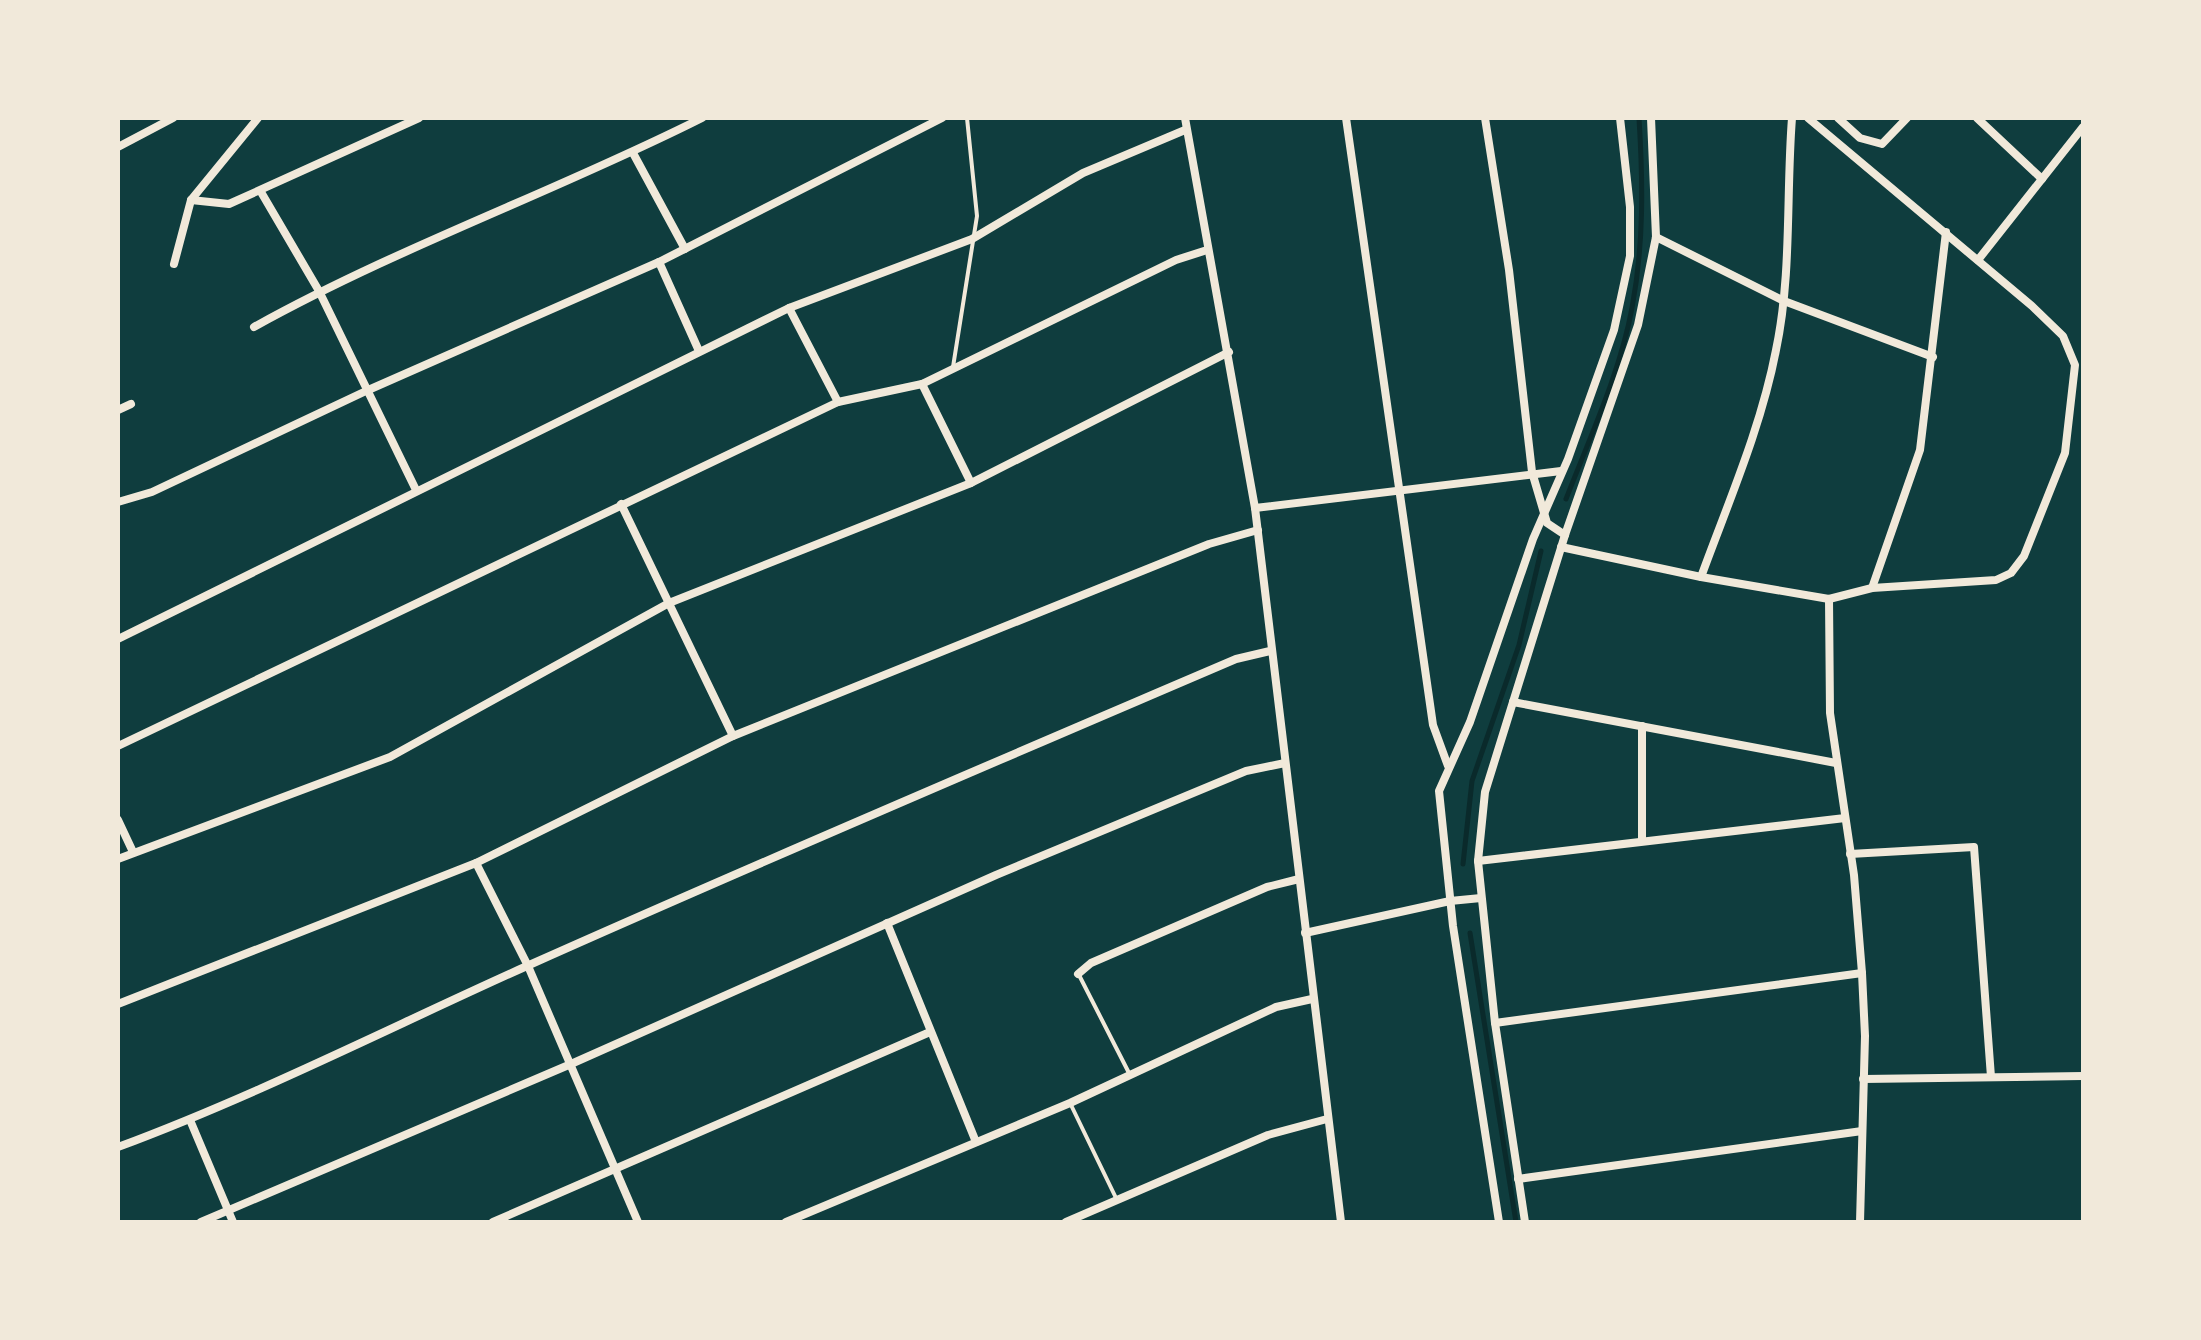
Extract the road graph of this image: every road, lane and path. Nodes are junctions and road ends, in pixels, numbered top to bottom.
1 (150, 118) edge
2 (173, 118) edge
3 (258, 118) edge
4 (419, 118) edge
5 (702, 118) edge
6 (942, 118) edge
7 (967, 118) edge
8 (1185, 118) edge
9 (1346, 118) edge
10 (1485, 118) edge
11 (1620, 118) edge
12 (1651, 118) edge
13 (1792, 118) edge
14 (1808, 118) edge
15 (1838, 118) edge
16 (1907, 118) edge
17 (1977, 118) edge
18 (157, 127) junction
19 (2083, 127) edge
20 (1185, 130) junction
21 (118, 147) edge
22 (633, 153) junction
23 (2042, 179) junction
24 (261, 192) junction
25 (191, 200) junction
26 (1946, 232) junction
27 (1656, 237) junction
28 (972, 239) junction
29 (685, 249) junction
30 (1207, 250) junction
31 (1978, 260) junction
32 (659, 262) junction
33 (174, 264) dead end
34 (319, 291) junction
35 (1784, 301) junction
36 (789, 308) junction
37 (254, 327) dead end
38 (699, 351) junction
39 (1229, 352) junction
40 (1933, 357) junction
41 (953, 367) junction
42 (922, 384) junction
43 (366, 391) junction
44 (838, 402) junction
45 (131, 404) dead end
46 (118, 410) edge
47 (1561, 471) junction
48 (1532, 472) junction
49 (971, 483) junction
50 (416, 490) junction
51 (1400, 490) junction
52 (118, 502) edge
53 (621, 504) junction
54 (1255, 508) junction
55 (1543, 512) junction
56 (1258, 530) junction
57 (1565, 535) junction
58 (1561, 547) junction
59 (1701, 577) junction
60 (1872, 588) junction
61 (1829, 599) junction
62 (669, 603) junction
63 (118, 639) edge
64 (1270, 651) junction
65 (1513, 702) junction
66 (1642, 726) junction
67 (733, 736) junction
68 (118, 746) edge
69 (1285, 763) junction
70 (1836, 763) junction
71 (1448, 766) junction
72 (1845, 818) junction
73 (118, 820) edge
74 (1642, 841) junction
75 (133, 852) junction
76 (1850, 854) junction
77 (118, 859) edge
78 (1478, 861) junction
79 (476, 863) junction
80 (1299, 879) junction
81 (1481, 898) junction
82 (1450, 901) junction
83 (887, 923) junction
84 (1305, 933) junction
85 (528, 966) junction
86 (1862, 973) junction
87 (1078, 974) joint
88 (1312, 999) junction
89 (118, 1004) edge
90 (1495, 1023) junction
91 (930, 1032) junction
92 (571, 1064) junction
93 (1129, 1073) junction
94 (2083, 1076) edge
95 (1991, 1077) junction
96 (1863, 1079) junction
97 (1070, 1103) junction
98 (1327, 1119) junction
99 (190, 1120) junction
100 (1862, 1131) junction
101 (976, 1142) junction
102 (118, 1147) edge
103 (616, 1167) junction
104 (1518, 1179) junction
105 (1117, 1201) junction
106 (227, 1208) junction
107 (201, 1222) edge
108 (233, 1222) edge
109 (493, 1222) edge
110 (638, 1222) edge
111 (786, 1222) edge
112 (1066, 1222) edge
113 (1341, 1222) edge
114 (1499, 1222) edge
115 (1525, 1222) edge
116 (1860, 1222) edge

1 - 18 street
2 - 18 street
3 - 25 street
4 - 24 street
5 - 22 street
6 - 29 street
7 - 28 lane
8 - 20 street
9 - 51 street
10 - 48 street
11 - 47 street
12 - 27 street
13 - 35 street
14 - 26 street
15 - 16 street
17 - 23 street
18 - 21 street
19 - 23 street
20 - 28 street
20 - 30 street
22 - 29 street
22 - 34 street
23 - 31 street
24 - 25 street
24 - 34 street
25 - 33 street
26 - 31 street
26 - 40 street
27 - 35 street
27 - 57 street
28 - 36 street
28 - 41 lane
29 - 32 street
30 - 39 street
30 - 41 street
31 - 60 street
32 - 38 street
32 - 43 street
34 - 37 street
34 - 43 street
35 - 40 street
35 - 59 street
36 - 38 street
36 - 44 street
38 - 50 street
39 - 49 street
39 - 54 street
40 - 60 street
41 - 42 street
42 - 44 street
42 - 49 street
43 - 50 street
43 - 52 street
44 - 53 street
45 - 46 street
47 - 48 street
47 - 55 street
48 - 51 street
48 - 55 street
49 - 62 street
50 - 63 street
51 - 54 street
51 - 71 street
53 - 62 street
53 - 68 street
54 - 56 street
55 - 57 street
55 - 71 street
56 - 64 street
56 - 67 street
57 - 58 street
58 - 59 street
58 - 65 street
59 - 61 street
60 - 61 street
61 - 70 street
62 - 67 street
62 - 75 street
64 - 69 street
64 - 85 street
65 - 66 street
65 - 78 street
66 - 70 street
66 - 74 street
67 - 79 street
69 - 80 street
69 - 83 street
70 - 72 street
71 - 82 street
72 - 74 street
72 - 76 street
73 - 75 street
74 - 78 street
75 - 77 street
76 - 86 street
76 - 95 street
78 - 81 street
79 - 85 street
79 - 89 street
80 - 84 street
80 - 87 street
81 - 82 street
81 - 90 street
82 - 84 street
82 - 114 street
83 - 91 street
83 - 92 street
84 - 88 street
85 - 92 street
85 - 99 street
86 - 90 street
86 - 96 street
87 - 93 lane
88 - 93 street
88 - 98 street
90 - 104 street
91 - 101 street
91 - 103 street
92 - 103 street
92 - 106 street
93 - 97 street
94 - 95 street
95 - 96 street
96 - 100 street
97 - 101 street
97 - 105 lane
98 - 105 street
98 - 113 street
99 - 102 street
99 - 106 street
100 - 104 street
100 - 116 street
101 - 111 street
103 - 109 street
103 - 110 street
104 - 115 street
105 - 112 street
106 - 107 street
106 - 108 street

